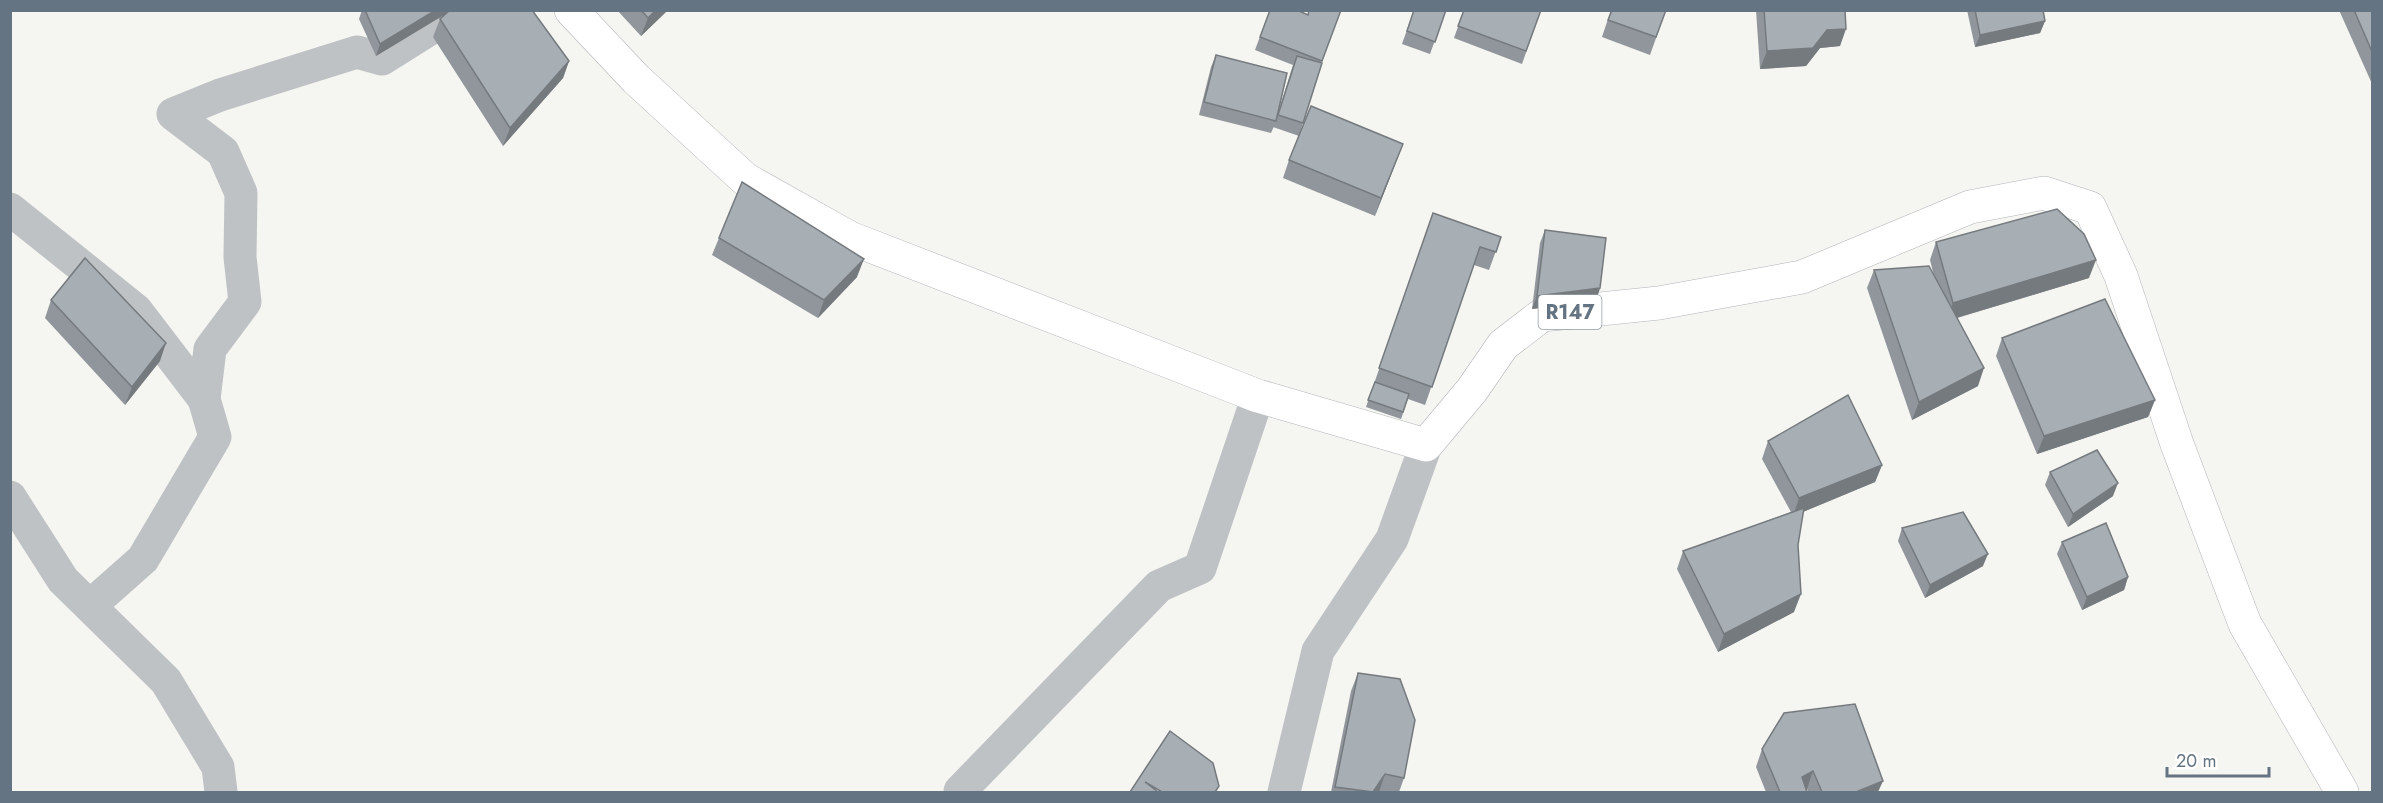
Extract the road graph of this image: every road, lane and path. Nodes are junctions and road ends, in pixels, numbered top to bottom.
1 (460, 10) edge
2 (571, 10) edge
3 (10, 209) edge
4 (1258, 396) junction
5 (204, 399) junction
6 (1426, 445) junction
7 (10, 497) edge
8 (90, 606) junction
9 (960, 791) dead end
10 (221, 792) edge
11 (1284, 792) edge
12 (2342, 792) edge

1 - 5 street
2 - 4 main road
3 - 5 street
4 - 6 main road
4 - 9 street
5 - 8 street
6 - 11 street
6 - 12 main road, R147
7 - 8 street
8 - 10 street

